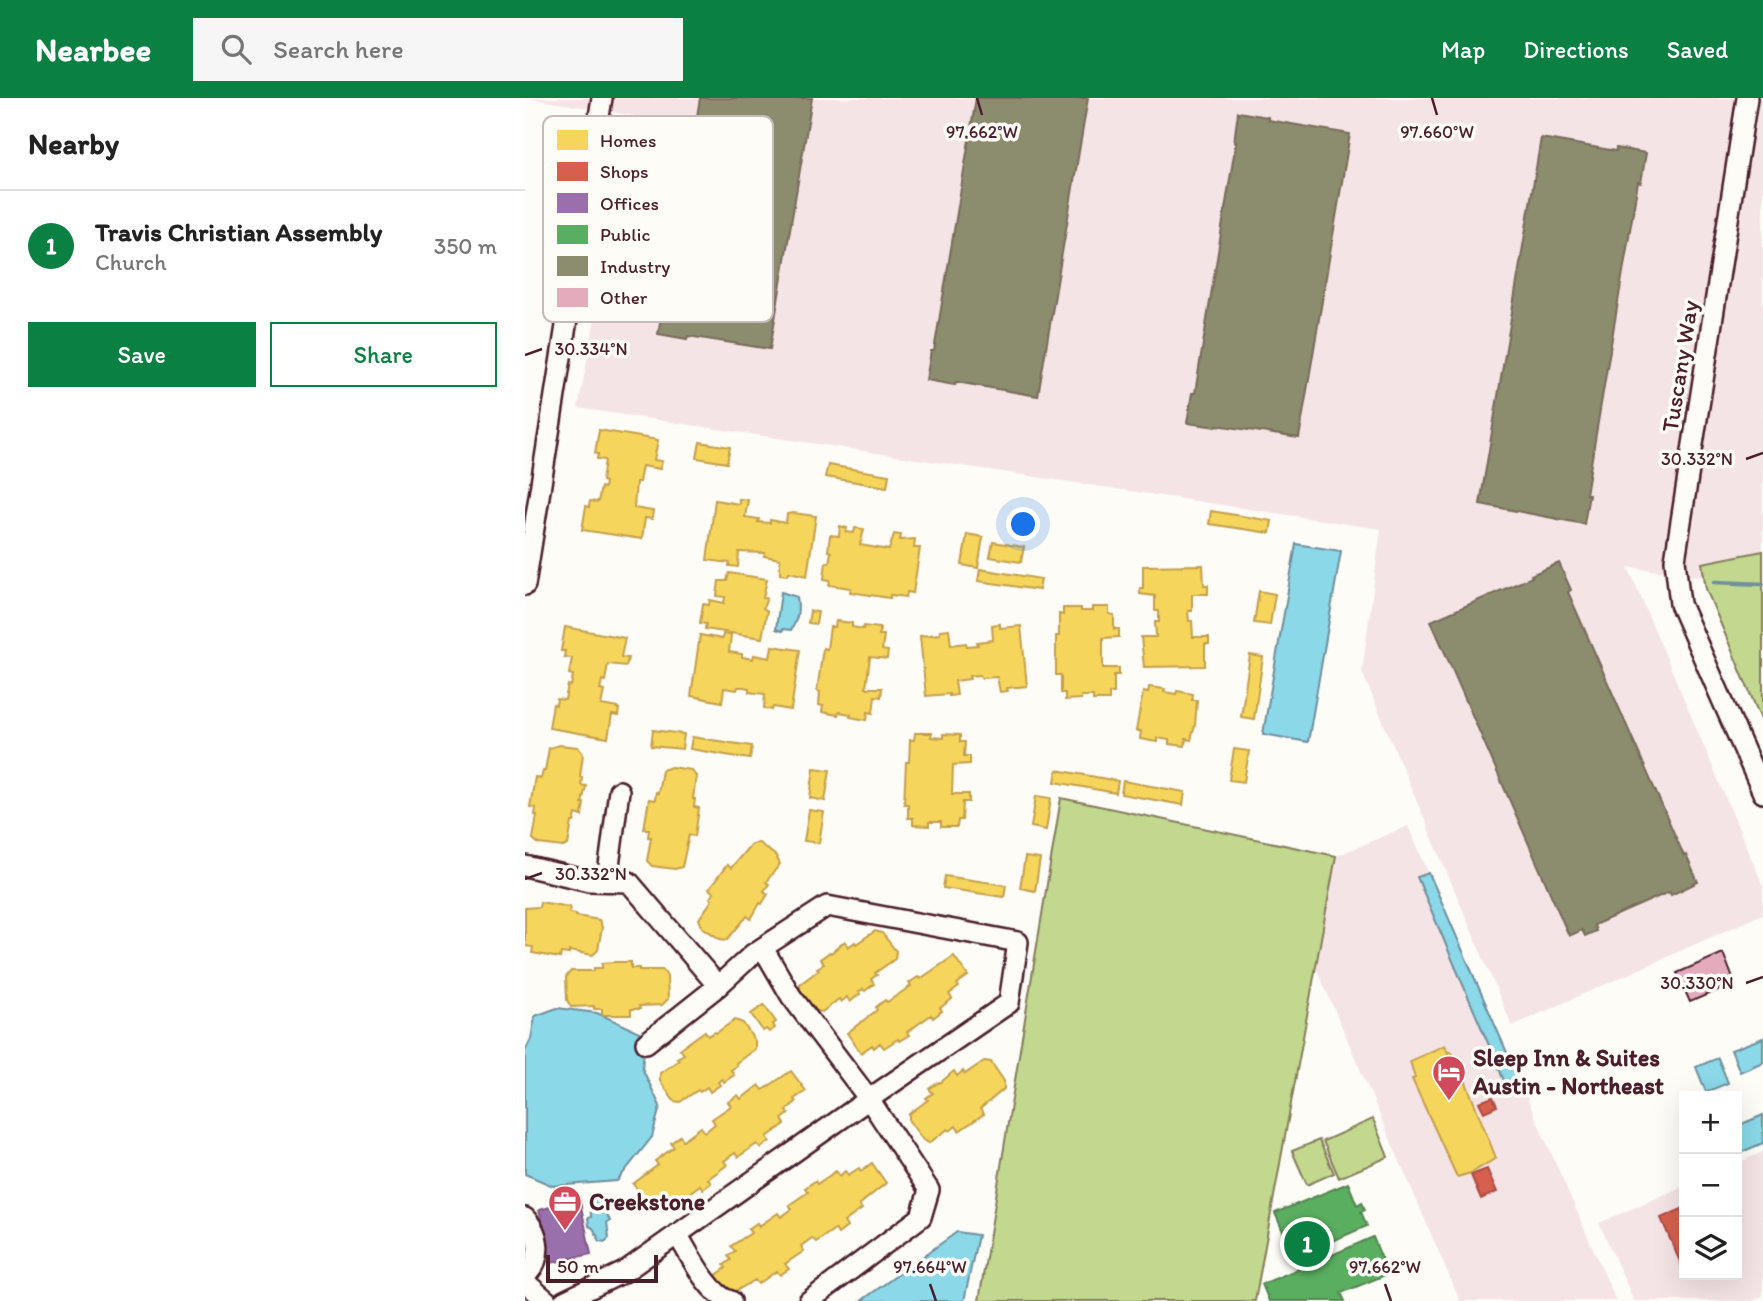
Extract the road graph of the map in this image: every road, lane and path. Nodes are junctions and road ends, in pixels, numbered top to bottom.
1 (602, 98) edge
2 (1747, 98) edge
3 (599, 116) edge
4 (567, 322) edge
5 (525, 585) edge
6 (619, 791) dead end
7 (1763, 793) edge
8 (525, 866) edge
9 (607, 881) junction
10 (762, 948) junction
11 (718, 986) junction
12 (646, 1044) dead end
13 (869, 1099) junction
14 (525, 1218) edge
15 (677, 1234) junction
16 (525, 1276) edge
17 (525, 1282) edge
18 (547, 1301) edge
19 (564, 1301) edge
20 (731, 1301) edge
21 (809, 1301) edge

1 - 3 street
2 - 7 street, Tuscany Way
4 - 5 street
6 - 9 street
8 - 9 street
9 - 11 street
10 - 11 street
10 - 13 street
10 - 13 street
11 - 12 street
13 - 15 street
13 - 21 street
14 - 16 street
15 - 19 street
15 - 20 street
17 - 18 street

